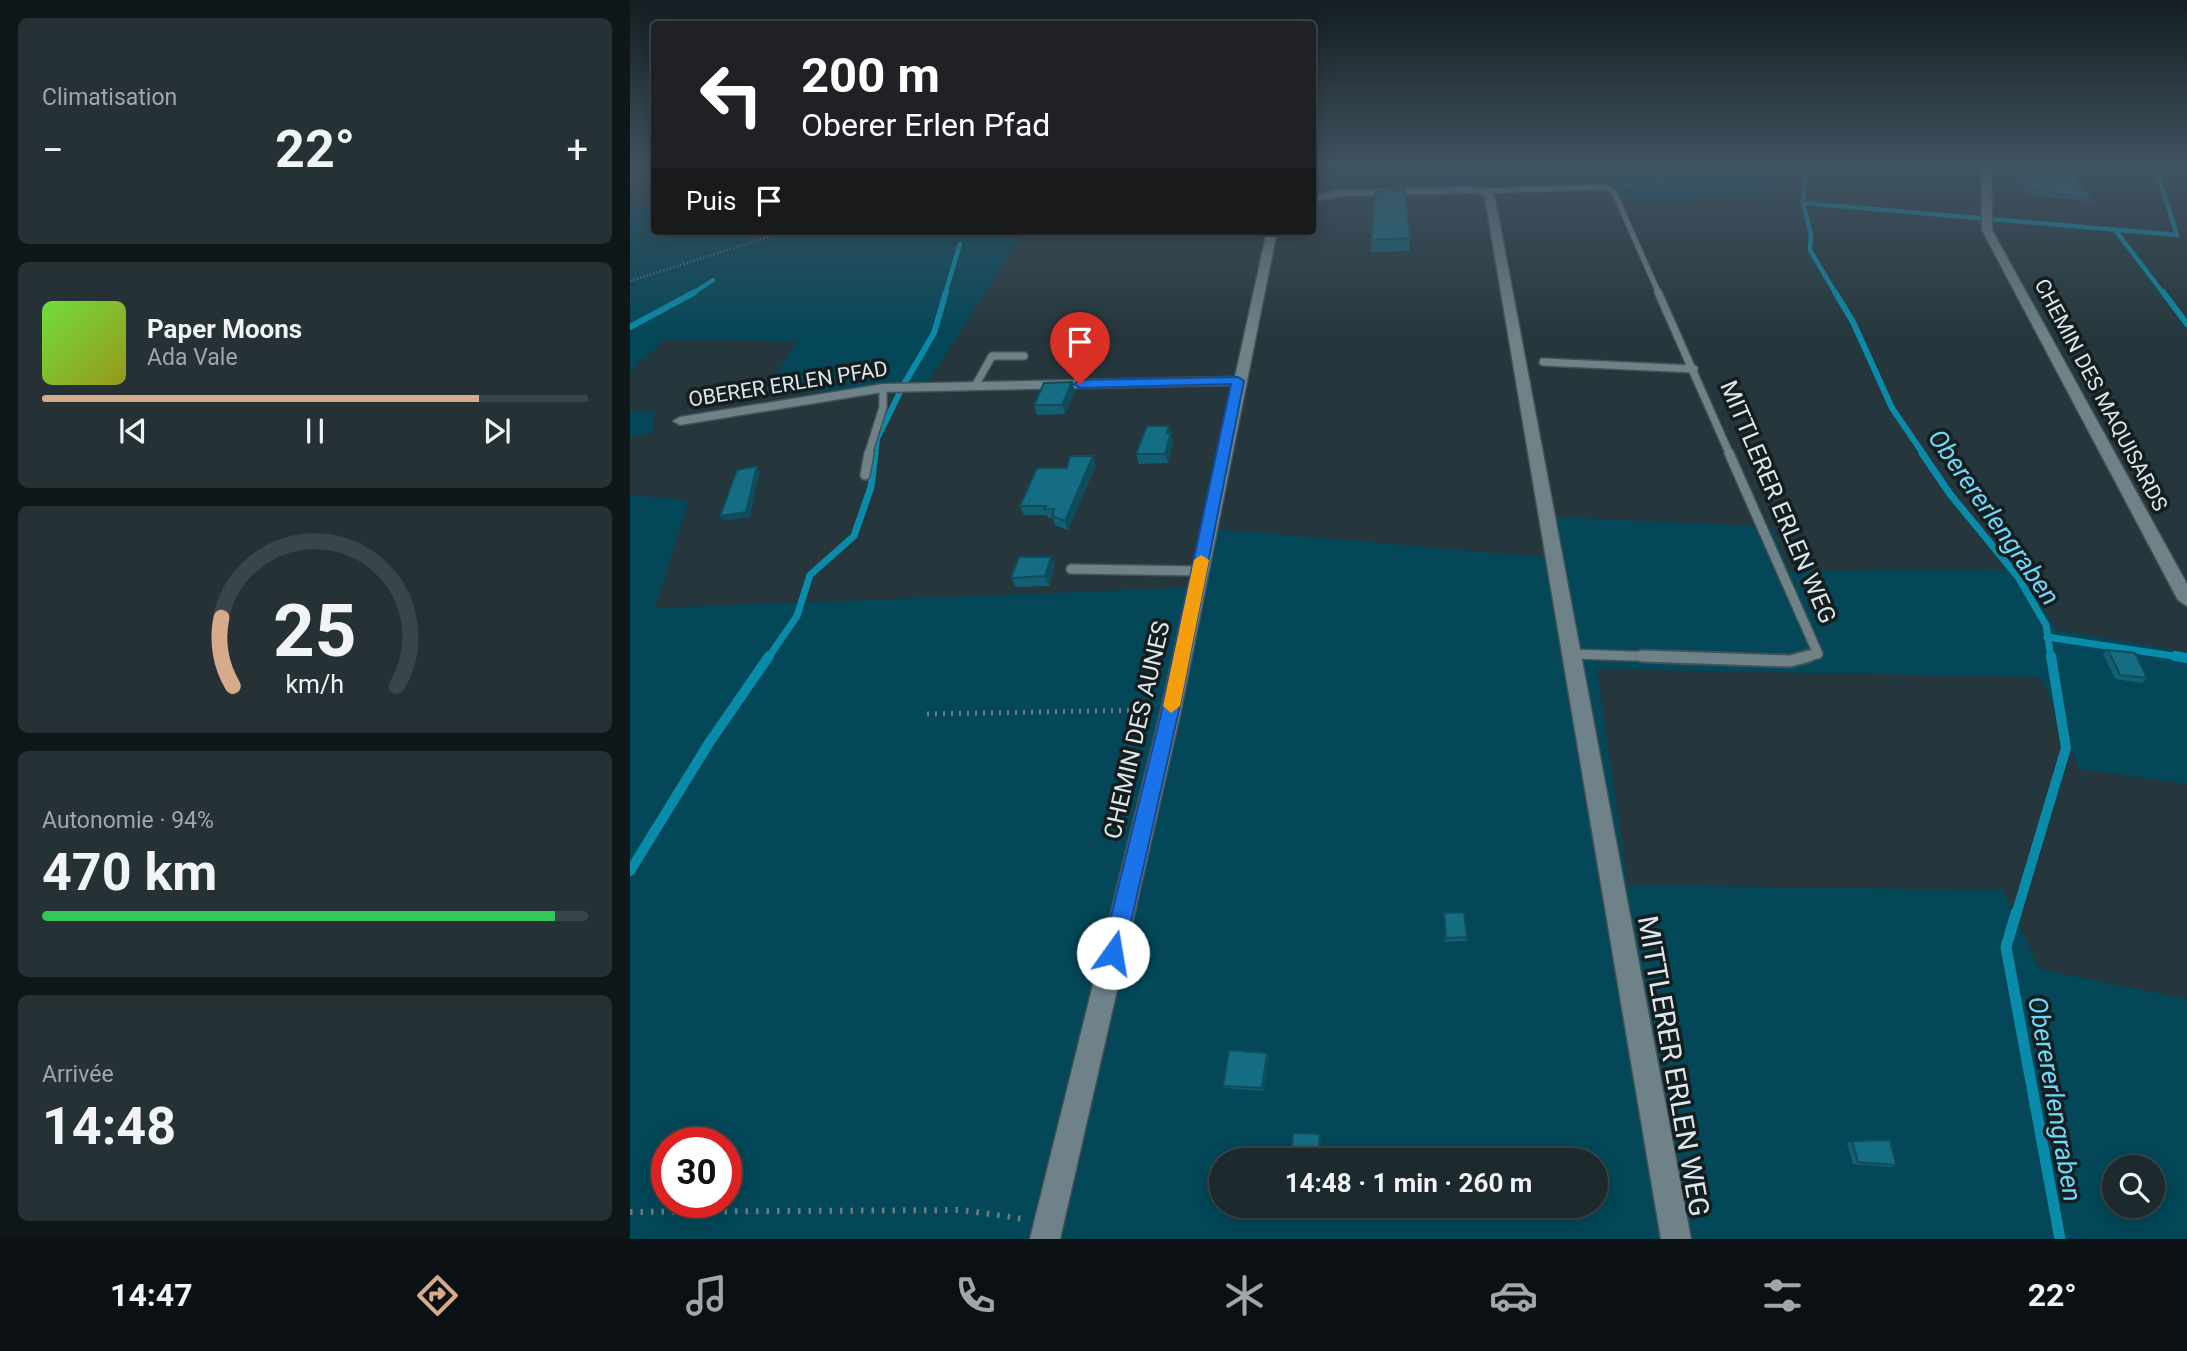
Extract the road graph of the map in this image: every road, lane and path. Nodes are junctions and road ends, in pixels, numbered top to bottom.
1 (1495, 224) edge
2 (1628, 224) edge
3 (1987, 224) edge
4 (774, 235) edge
5 (1271, 235) edge
6 (630, 281) edge
7 (1024, 355) dead end
8 (1543, 362) dead end
9 (1694, 369) junction
10 (1238, 381) junction
11 (975, 386) junction
12 (883, 388) junction
13 (680, 421) dead end
14 (865, 475) dead end
15 (1071, 569) dead end
16 (1199, 571) junction
17 (2187, 600) edge
18 (1573, 653) junction
19 (1171, 710) junction
20 (928, 714) dead end
21 (630, 1212) edge
22 (1047, 1231) edge
23 (1676, 1239) edge

1 - 18 street, MITTLERER ERLEN WEG
2 - 9 lane, MITTLERER ERLEN WEG
3 - 17 street, CHEMIN DES MAQUISARDS
4 - 6 path
5 - 10 street, CHEMIN DES AUNES
7 - 11 lane
8 - 9 lane
9 - 18 lane, MITTLERER ERLEN WEG
10 - 11 street, OBERER ERLEN PFAD
10 - 16 street, CHEMIN DES AUNES
11 - 12 street, OBERER ERLEN PFAD
12 - 13 street, OBERER ERLEN PFAD
12 - 14 lane
15 - 16 lane
16 - 19 street, CHEMIN DES AUNES
18 - 23 street, MITTLERER ERLEN WEG
19 - 20 path
19 - 22 street, CHEMIN DES AUNES
21 - 22 path

